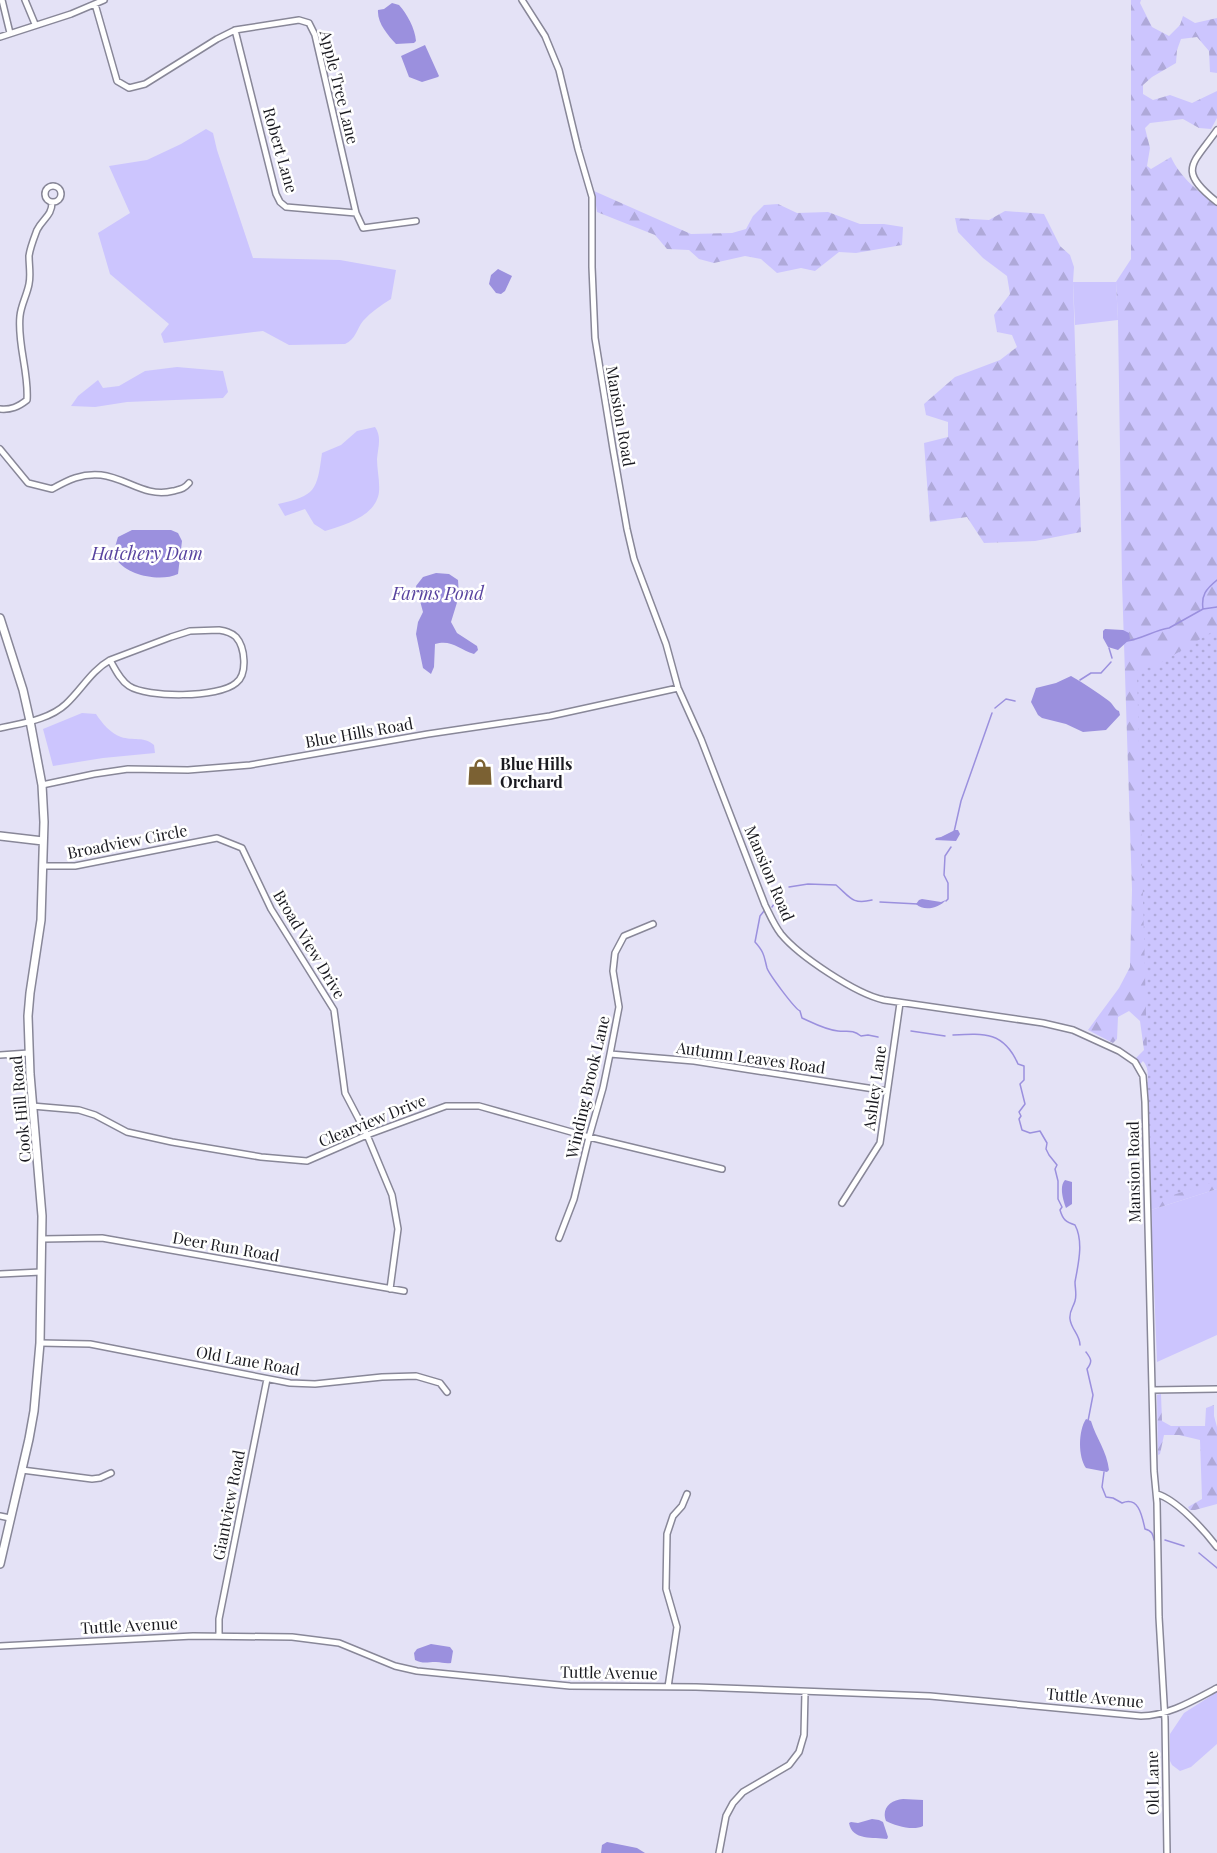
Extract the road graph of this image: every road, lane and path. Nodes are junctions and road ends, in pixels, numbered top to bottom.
1 (2, 0) edge
2 (26, 0) edge
3 (104, 0) edge
4 (522, 0) edge
5 (95, 4) junction
6 (35, 24) junction
7 (235, 30) junction
8 (10, 33) junction
9 (0, 36) edge
10 (1217, 130) edge
11 (51, 202) dead end
12 (1217, 202) edge
13 (356, 213) junction
14 (416, 221) dead end
15 (0, 409) edge
16 (0, 449) edge
17 (189, 483) dead end
18 (0, 618) edge
19 (110, 660) junction
20 (678, 688) junction
21 (30, 721) junction
22 (0, 728) edge
23 (42, 784) junction
24 (0, 836) edge
25 (217, 838) joint
26 (43, 841) junction
27 (43, 866) junction
28 (653, 924) dead end
29 (900, 1003) junction
30 (28, 1053) junction
31 (610, 1054) junction
32 (0, 1055) edge
33 (887, 1091) junction
34 (32, 1106) junction
35 (367, 1135) junction
36 (589, 1137) junction
37 (722, 1169) dead end
38 (842, 1203) dead end
39 (559, 1238) dead end
40 (42, 1239) junction
41 (42, 1272) junction
42 (0, 1274) edge
43 (390, 1289) junction
44 (404, 1291) dead end
45 (40, 1343) junction
46 (267, 1379) junction
47 (1217, 1389) edge
48 (1153, 1390) junction
49 (447, 1392) dead end
50 (22, 1470) junction
51 (111, 1473) dead end
52 (687, 1494) dead end
53 (1157, 1494) junction
54 (0, 1516) edge
55 (10, 1518) junction
56 (1217, 1547) edge
57 (0, 1564) edge
58 (219, 1635) junction
59 (0, 1646) edge
60 (668, 1687) junction
61 (1217, 1688) edge
62 (805, 1692) junction
63 (1164, 1712) junction
64 (719, 1853) edge
65 (1167, 1853) edge

1 - 8 street
2 - 6 street
3 - 5 street
4 - 20 street, Mansion Road
5 - 6 street
5 - 7 street, Apple Tree Lane
6 - 8 street
7 - 13 street, Robert Lane
7 - 13 street, Apple Tree Lane
8 - 9 street
10 - 12 street
11 - 15 street
13 - 14 street, Apple Tree Lane
16 - 17 street
18 - 21 street, Cook Hill Road
19 - 19 street
19 - 21 street
20 - 23 street, Blue Hills Road
20 - 29 street, Mansion Road
21 - 22 street
21 - 23 street, Cook Hill Road
23 - 26 street, Cook Hill Road
24 - 26 street
25 - 27 street, Broadview Circle
25 - 35 street, Broad View Drive
26 - 27 street, Cook Hill Road
27 - 30 street, Cook Hill Road
28 - 31 street, Winding Brook Lane
29 - 33 street, Ashley Lane
29 - 48 street, Mansion Road
30 - 32 street
30 - 34 street, Cook Hill Road
31 - 33 street, Autumn Leaves Road
31 - 36 street, Winding Brook Lane
33 - 38 street, Ashley Lane
34 - 35 street, Clearview Drive
34 - 40 street, Cook Hill Road
35 - 36 street, Clearview Drive
35 - 43 street, Broad View Drive
36 - 37 street, Clearview Drive
36 - 39 street, Winding Brook Lane
40 - 41 street, Cook Hill Road
40 - 43 street, Deer Run Road
41 - 42 street
41 - 45 street, Cook Hill Road
43 - 44 street, Deer Run Road
45 - 46 street, Old Lane Road
45 - 50 street, Cook Hill Road
46 - 49 street, Old Lane Road
46 - 58 street, Giantview Road
47 - 48 street
48 - 53 street, Mansion Road
50 - 51 street
50 - 55 street, Cook Hill Road
52 - 60 street
53 - 56 street
53 - 63 street, Mansion Road
54 - 55 street
55 - 57 street, Cook Hill Road
58 - 59 street, Tuttle Avenue
58 - 60 street, Tuttle Avenue
60 - 62 street, Tuttle Avenue
61 - 63 street, Tuttle Avenue
62 - 63 street, Tuttle Avenue
62 - 64 street
63 - 65 street, Old Lane

